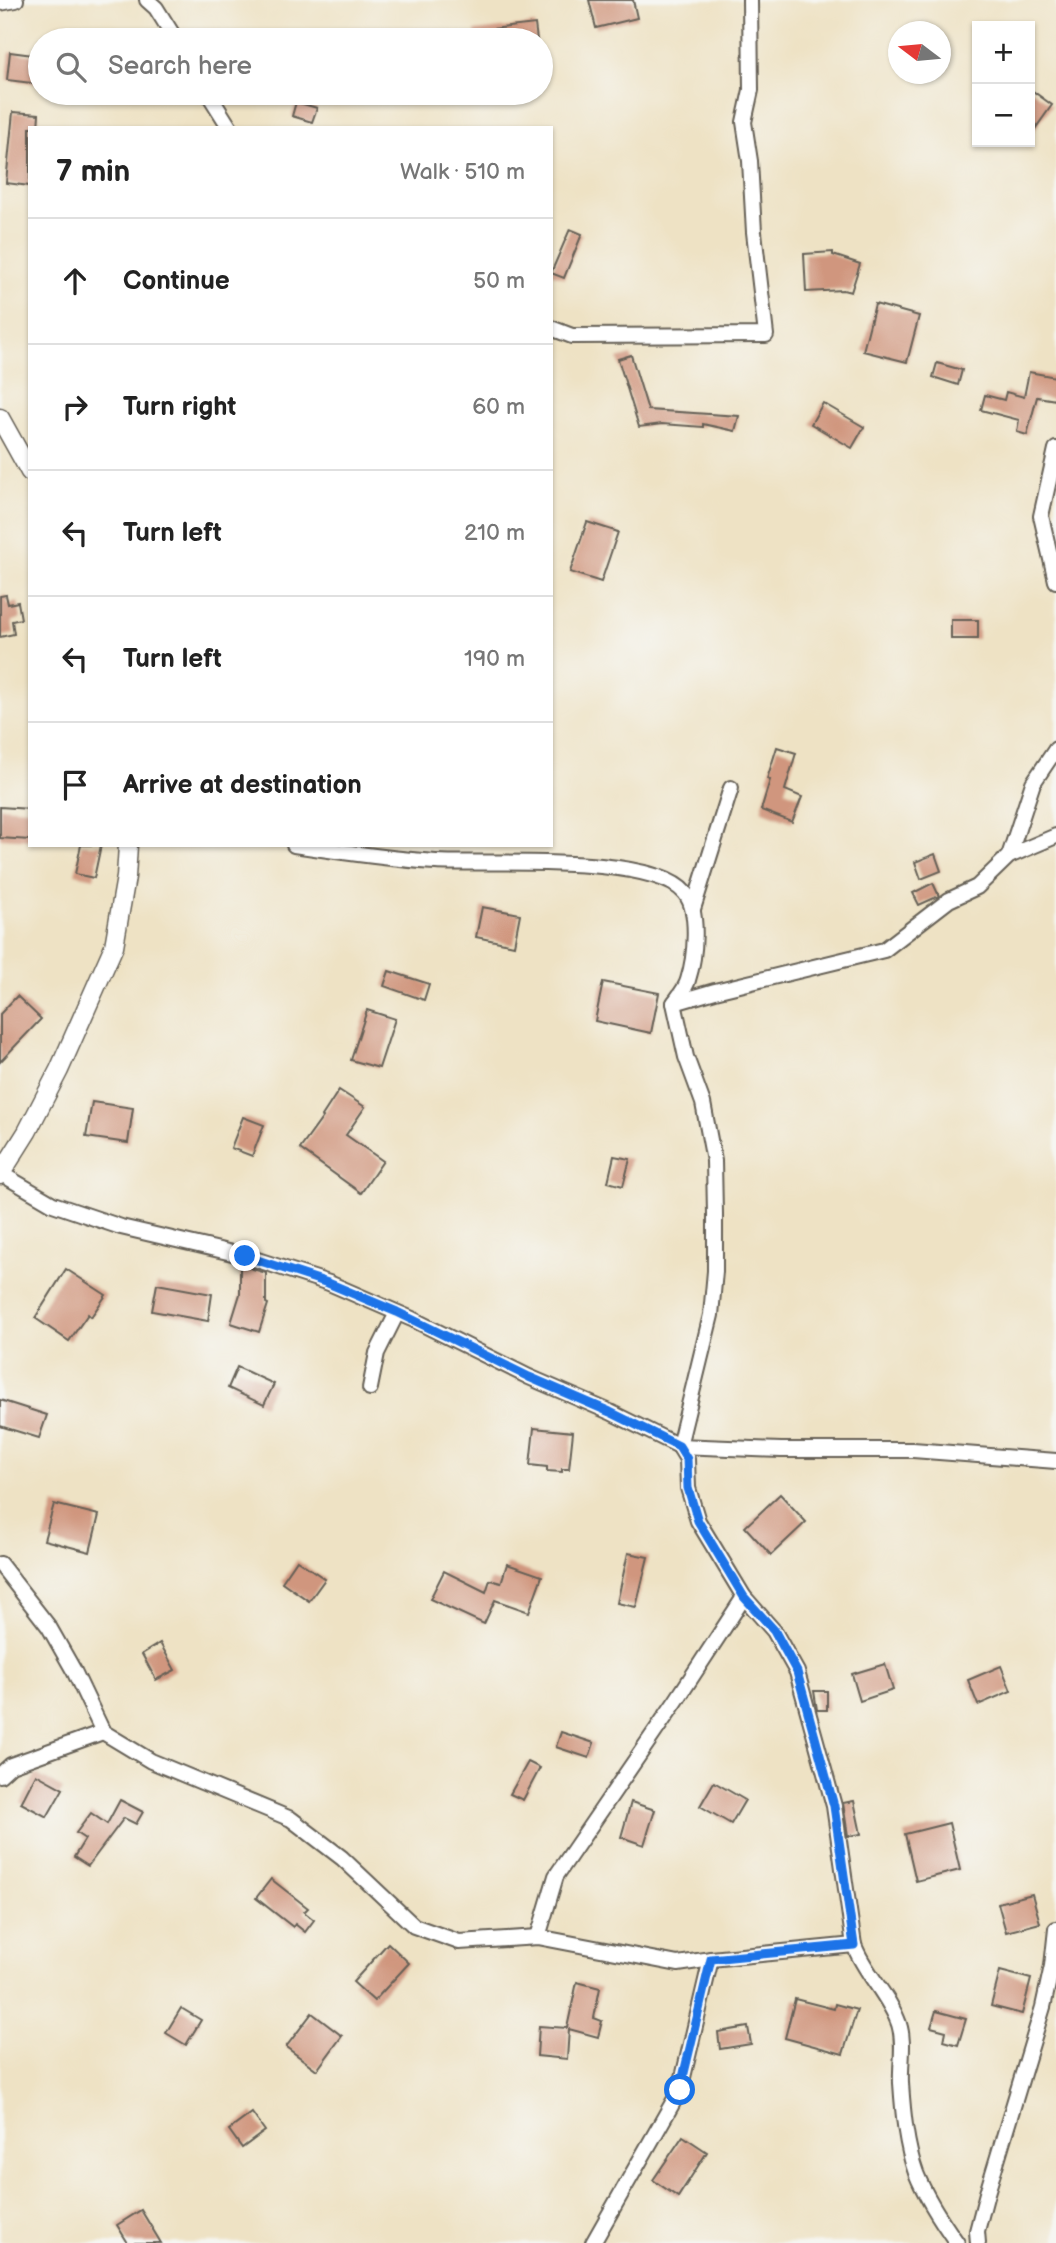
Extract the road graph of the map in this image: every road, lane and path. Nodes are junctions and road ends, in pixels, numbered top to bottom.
1 (16, 0) edge
2 (147, 0) edge
3 (750, 0) edge
4 (0, 3) edge
5 (168, 28) edge
6 (216, 105) edge
7 (229, 126) edge
8 (553, 329) edge
9 (0, 418) edge
10 (1056, 449) edge
11 (28, 468) edge
12 (1056, 581) edge
13 (1056, 749) edge
14 (731, 788) dead end
15 (1056, 836) edge
16 (128, 847) edge
17 (324, 847) edge
18 (384, 851) edge
19 (1009, 856) junction
20 (693, 909) junction
21 (674, 1003) junction
22 (0, 1174) edge
23 (397, 1312) junction
24 (370, 1388) dead end
25 (679, 1446) junction
26 (1056, 1461) edge
27 (0, 1564) edge
28 (744, 1597) junction
29 (103, 1732) junction
30 (0, 1775) edge
31 (1056, 1929) edge
32 (538, 1937) junction
33 (854, 1945) junction
34 (711, 1959) junction
35 (593, 2243) edge
36 (957, 2243) edge
37 (978, 2243) edge

1 - 4 street
2 - 5 street
3 - 8 street
6 - 7 street
9 - 11 street
10 - 12 street
13 - 19 street
14 - 20 street
15 - 19 street
16 - 22 street
17 - 18 street
18 - 20 street
19 - 21 street
20 - 21 street
21 - 25 street
22 - 23 street
23 - 24 street
23 - 25 street
25 - 26 street
25 - 28 street
27 - 29 street
28 - 32 street
28 - 33 street
29 - 30 street
29 - 32 street
31 - 37 street
32 - 34 street
33 - 34 street
33 - 36 street
34 - 35 street

